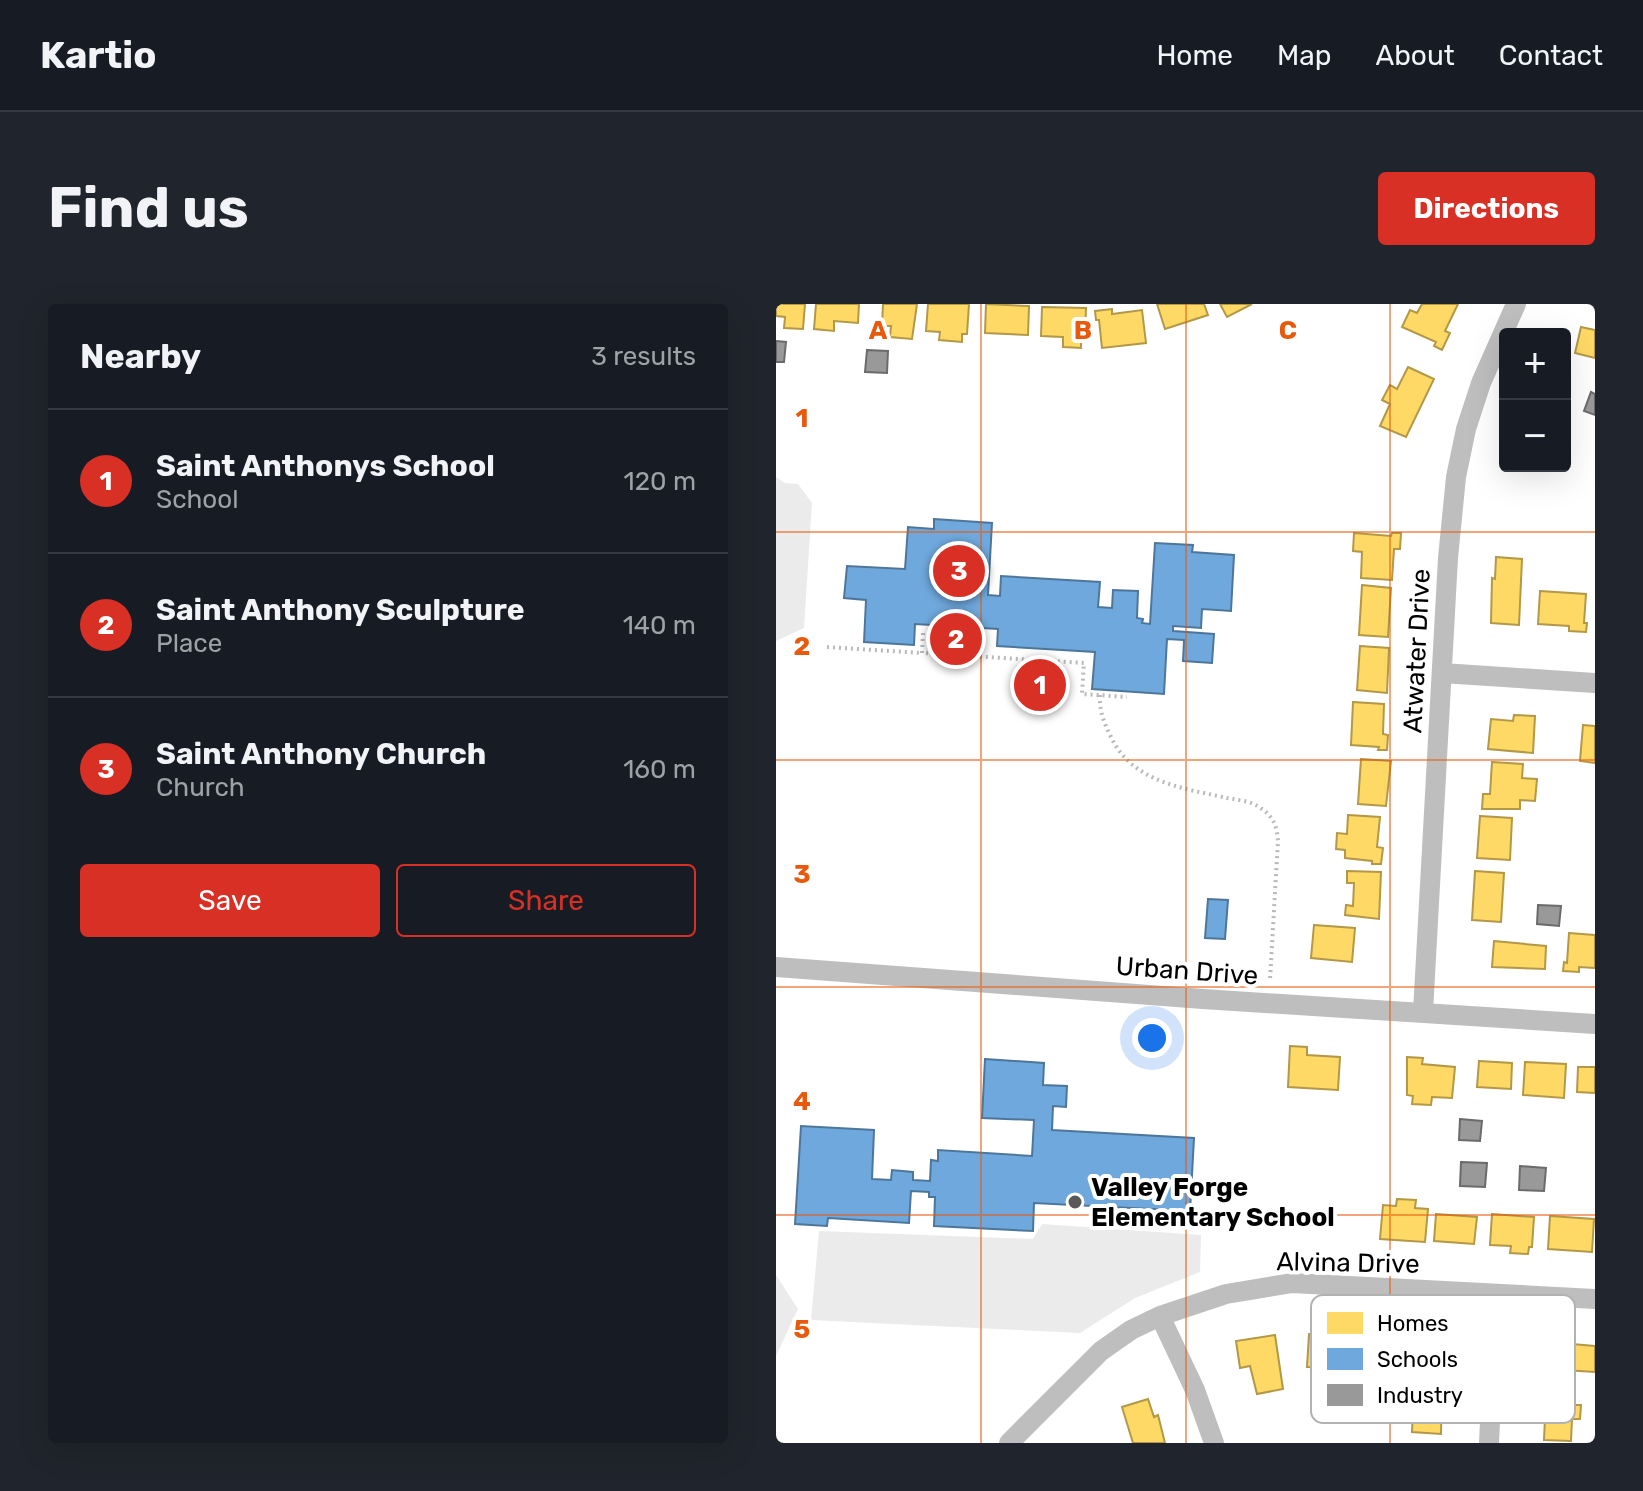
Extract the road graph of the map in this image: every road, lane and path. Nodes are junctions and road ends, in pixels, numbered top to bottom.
1 (1516, 304) edge
2 (923, 633) dead end
3 (827, 647) dead end
4 (922, 653) junction
5 (1442, 673) junction
6 (1595, 683) edge
7 (1100, 695) junction
8 (1127, 697) dead end
9 (776, 967) edge
10 (1270, 980) dead end
11 (1423, 1012) junction
12 (1595, 1024) edge
13 (1496, 1295) edge
14 (1575, 1298) edge
15 (1595, 1299) edge
16 (1160, 1316) junction
17 (1490, 1423) edge
18 (1009, 1443) edge
19 (1214, 1443) edge
20 (1489, 1443) edge

1 - 5 street, Atwater Drive
2 - 4 path
3 - 4 path
4 - 7 path
5 - 6 street
5 - 11 street, Atwater Drive
7 - 8 path
7 - 10 path
9 - 11 street, Urban Drive
11 - 12 street, Urban Drive
13 - 16 street, Alvina Drive
14 - 15 street, Alvina Drive
16 - 18 street, Alvina Drive
16 - 19 street
17 - 20 street

